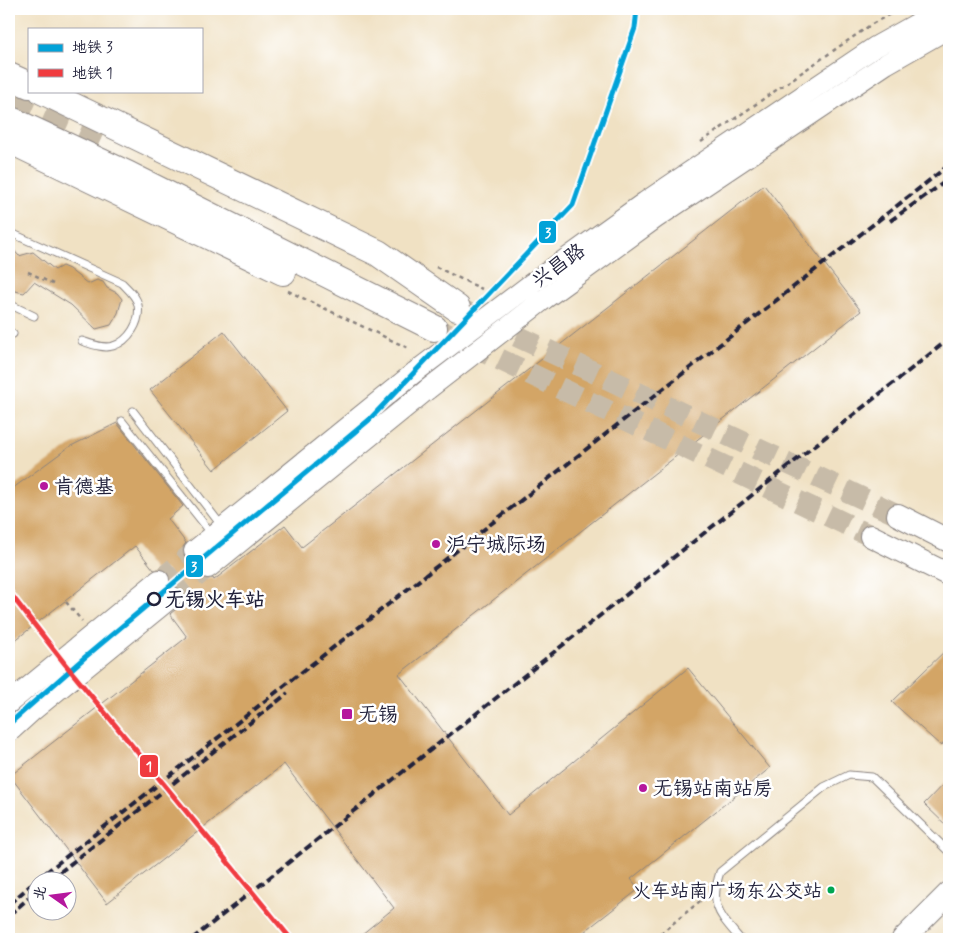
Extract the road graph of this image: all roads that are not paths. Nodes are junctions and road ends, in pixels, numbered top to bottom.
1 (943, 9) edge
2 (949, 28) edge
3 (9, 76) edge
4 (28, 85) edge
5 (44, 92) edge
6 (9, 119) edge
7 (101, 139) tunnel mouth
8 (9, 140) edge
9 (9, 232) edge
10 (537, 292) junction
11 (9, 304) edge
12 (34, 316) dead end
13 (82, 341) dead end
14 (133, 411) dead end
15 (122, 421) dead end
16 (898, 515) tunnel mouth
17 (218, 532) junction
18 (871, 536) tunnel mouth
19 (949, 541) edge
20 (194, 551) tunnel mouth
21 (208, 568) tunnel mouth
22 (949, 575) edge
23 (159, 580) tunnel mouth
24 (172, 597) tunnel mouth
25 (9, 703) edge
26 (9, 732) edge
27 (949, 852) edge
28 (949, 893) edge
29 (740, 939) edge
30 (903, 939) edge

1 - 10 main road, 兴昌路
2 - 10 main road, 兴昌路
3 - 4 highway
5 - 7 highway
6 - 8 highway
9 - 13 lane
10 - 17 main road, 兴昌路, bridge
10 - 21 main road, 兴昌路, bridge
11 - 12 lane
14 - 17 lane
15 - 17 lane
16 - 19 main road
17 - 20 main road, 兴昌路
18 - 22 main road
23 - 25 main road
24 - 26 main road
27 - 29 lane
28 - 30 main road

